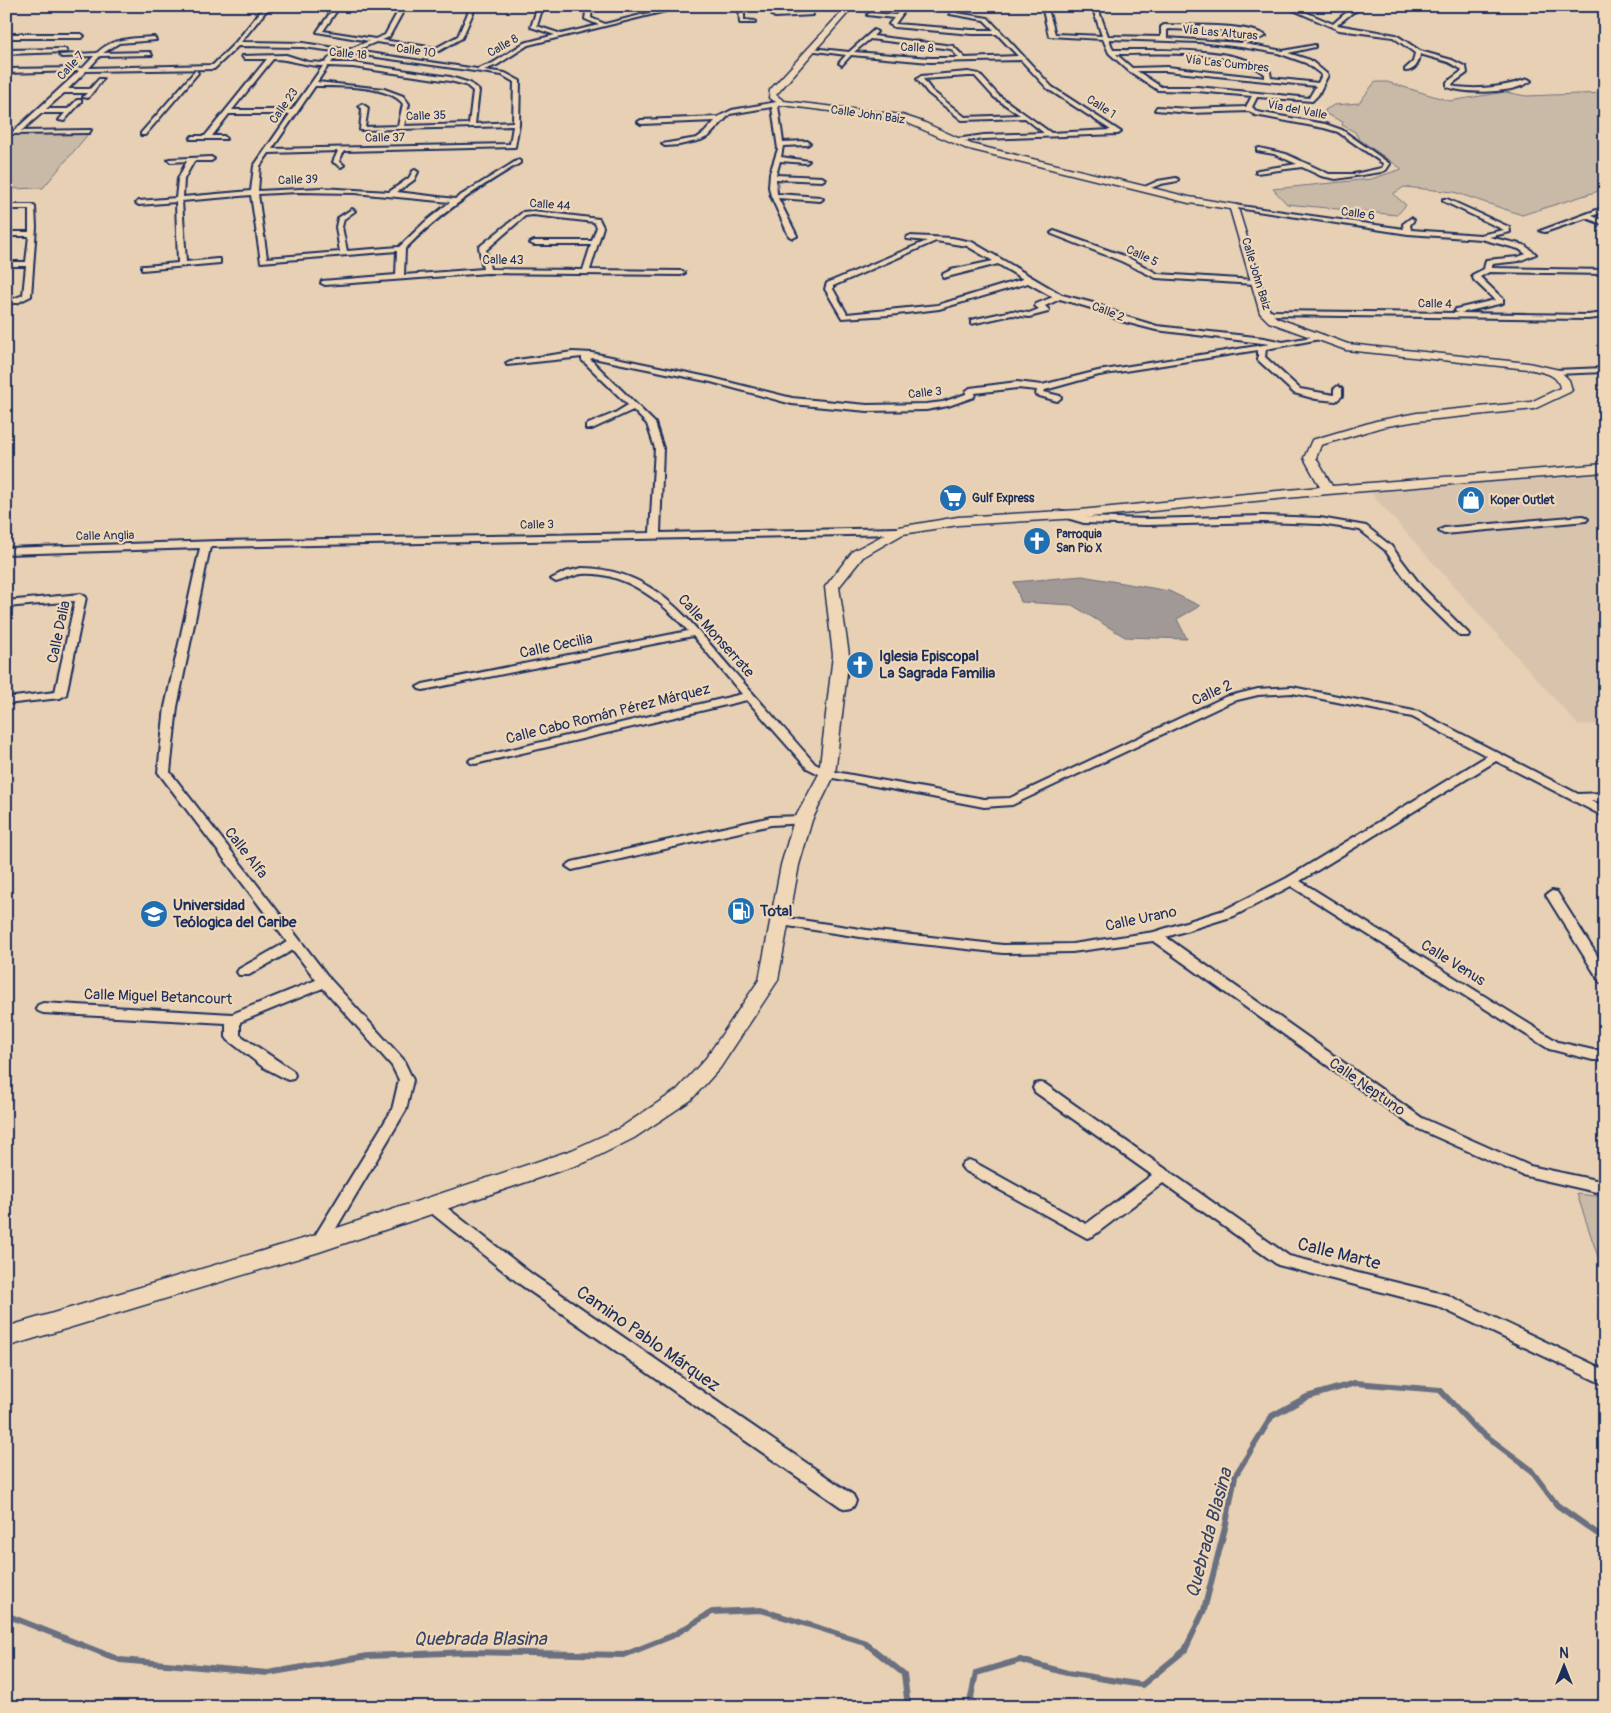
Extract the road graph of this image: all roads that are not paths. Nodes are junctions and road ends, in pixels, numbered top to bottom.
1 (268, 6) edge
2 (338, 6) edge
3 (404, 6) edge
4 (474, 6) edge
5 (541, 6) edge
6 (590, 6) edge
7 (684, 6) edge
8 (741, 6) edge
9 (798, 6) edge
10 (850, 6) edge
11 (906, 6) edge
12 (958, 6) edge
13 (996, 6) edge
14 (1044, 6) edge
15 (1094, 6) edge
16 (1286, 6) edge
17 (1364, 6) edge
18 (1007, 7) edge
19 (811, 14) dead end
20 (775, 15) dead end
21 (800, 15) junction
22 (869, 15) dead end
23 (898, 17) junction
24 (753, 22) dead end
25 (604, 25) junction
26 (1334, 25) junction
27 (876, 31) dead end
28 (999, 32) junction
29 (560, 35) junction
30 (6, 36) edge
31 (81, 36) dead end
32 (869, 37) junction
33 (154, 39) dead end
34 (1106, 39) junction
35 (1164, 40) junction
36 (376, 41) junction
37 (237, 44) junction
38 (1241, 44) junction
39 (1313, 46) dead end
40 (811, 50) junction
41 (350, 51) junction
42 (6, 52) edge
43 (1110, 52) junction
44 (1285, 52) junction
45 (1418, 52) junction
46 (97, 54) junction
47 (150, 54) dead end
48 (849, 54) junction
49 (270, 56) junction
50 (244, 57) dead end
51 (1022, 58) junction
52 (963, 59) junction
53 (842, 63) dead end
54 (327, 64) junction
55 (170, 69) junction
56 (82, 70) junction
57 (479, 70) junction
58 (1131, 70) junction
59 (1407, 70) dead end
60 (6, 71) edge
61 (196, 72) dead end
62 (172, 76) dead end
63 (179, 78) dead end
64 (190, 78) junction
65 (101, 80) dead end
66 (1268, 80) junction
67 (1528, 81) dead end
68 (314, 84) junction
69 (1320, 85) junction
70 (64, 91) junction
71 (91, 91) junction
72 (1256, 94) junction
73 (86, 98) dead end
74 (79, 101) dead end
75 (778, 104) junction
76 (362, 106) dead end
77 (1157, 109) dead end
78 (1251, 109) junction
79 (38, 111) junction
80 (70, 111) junction
81 (229, 112) junction
82 (293, 112) junction
83 (1026, 116) junction
84 (720, 119) junction
85 (62, 120) dead end
86 (641, 122) dead end
87 (516, 124) junction
88 (472, 126) junction
89 (401, 128) junction
90 (89, 132) dead end
91 (6, 133) edge
92 (15, 133) junction
93 (143, 134) dead end
94 (1050, 135) junction
95 (192, 138) dead end
96 (208, 138) junction
97 (224, 138) dead end
98 (956, 141) junction
99 (807, 143) dead end
100 (665, 144) dead end
101 (780, 144) junction
102 (504, 146) joint
103 (267, 150) junction
104 (342, 150) junction
105 (1258, 150) dead end
106 (211, 159) dead end
107 (778, 159) junction
108 (171, 160) dead end
109 (192, 160) junction
110 (806, 161) dead end
111 (518, 162) dead end
112 (1304, 165) junction
113 (340, 166) dead end
114 (415, 172) dead end
115 (1258, 172) dead end
116 (773, 177) junction
117 (822, 179) dead end
118 (1176, 180) dead end
119 (1143, 189) junction
120 (254, 193) junction
121 (390, 194) junction
122 (774, 196) junction
123 (820, 198) dead end
124 (179, 200) junction
125 (1444, 200) dead end
126 (458, 201) junction
127 (139, 203) dead end
128 (6, 207) edge
129 (1234, 207) junction
130 (1605, 209) edge
131 (352, 211) dead end
132 (1586, 216) junction
133 (1410, 220) dead end
134 (1605, 223) edge
135 (1542, 231) dead end
136 (1408, 232) junction
137 (1054, 233) dead end
138 (6, 234) edge
139 (32, 234) junction
140 (793, 236) dead end
141 (1480, 236) junction
142 (909, 238) dead end
143 (936, 240) junction
144 (534, 242) dead end
145 (595, 243) junction
146 (401, 249) junction
147 (344, 253) junction
148 (217, 261) dead end
149 (999, 262) junction
150 (6, 264) edge
151 (30, 264) junction
152 (182, 264) junction
153 (145, 268) dead end
154 (487, 270) junction
155 (1488, 270) junction
156 (586, 271) junction
157 (1605, 272) edge
158 (681, 273) dead end
159 (946, 276) dead end
160 (400, 277) junction
161 (1029, 280) junction
162 (1255, 282) junction
163 (326, 283) dead end
164 (1059, 297) junction
165 (6, 301) edge
166 (1265, 313) junction
167 (1460, 315) junction
168 (1605, 315) edge
169 (974, 322) dead end
170 (1320, 337) junction
171 (1283, 344) junction
172 (1262, 348) junction
173 (591, 359) junction
174 (510, 363) dead end
175 (1605, 370) edge
176 (1555, 372) junction
177 (1042, 388) junction
178 (1338, 389) dead end
179 (1057, 398) dead end
180 (634, 406) junction
181 (590, 427) dead end
182 (1605, 468) edge
183 (1328, 490) junction
184 (1064, 514) junction
185 (1583, 518) dead end
186 (899, 531) junction
187 (1444, 531) dead end
188 (655, 535) junction
189 (205, 546) junction
190 (6, 551) edge
191 (556, 579) dead end
192 (6, 604) edge
193 (694, 633) junction
194 (1464, 634) dead end
195 (423, 687) dead end
196 (749, 696) junction
197 (6, 701) edge
198 (1495, 756) junction
199 (475, 761) dead end
200 (826, 774) junction
201 (1605, 797) edge
202 (1578, 798) junction
203 (1605, 813) edge
204 (804, 820) junction
205 (572, 866) dead end
206 (1291, 881) junction
207 (1552, 894) dead end
208 (781, 920) junction
209 (1155, 936) junction
210 (295, 943) junction
211 (244, 972) dead end
212 (1605, 980) edge
213 (324, 982) junction
214 (43, 1008) dead end
215 (233, 1019) junction
216 (1605, 1055) edge
217 (288, 1075) dead end
218 (1040, 1088) dead end
219 (969, 1166) dead end
220 (1161, 1176) junction
221 (1605, 1188) edge
222 (431, 1204) junction
223 (319, 1243) junction
224 (6, 1336) edge
225 (1605, 1378) edge
226 (847, 1501) dead end

1 - 37 street
2 - 36 street
3 - 36 street, Calle 23
4 - 36 street
5 - 29 street
6 - 25 street
7 - 25 street, Calle 8
8 - 24 street
9 - 21 street
10 - 40 street
11 - 23 street
12 - 28 street, Calle 1
13 - 18 street
14 - 34 street, Vía Las Alturas
15 - 34 street
16 - 26 street
17 - 26 street
19 - 21 street
20 - 21 street
22 - 23 street
23 - 28 street
25 - 29 street, Calle 8
26 - 45 street
27 - 32 street
28 - 51 street, Calle 1
29 - 57 street, Calle 8
30 - 31 street
32 - 48 street
32 - 52 street
33 - 46 street, Calle 7
34 - 35 street, Vía Las Alturas
34 - 43 street
35 - 38 street, Vía Las Alturas
35 - 38 street
36 - 41 street, Calle 23
37 - 41 street, Calle 10
37 - 55 street
38 - 44 street, Vía Las Alturas
39 - 44 street
40 - 48 street, Calle 8
40 - 75 street
41 - 54 street, Calle 23
41 - 57 street, Calle 10
42 - 46 street
43 - 58 street
43 - 66 street
44 - 69 street, Vía Las Alturas
45 - 59 street
45 - 67 street
46 - 47 street
46 - 56 street, Calle 7
48 - 52 street, Calle 8
48 - 53 street
49 - 50 street, Calle 18
49 - 54 street, Calle 18
49 - 81 street
51 - 52 street, Calle 8
51 - 94 street, Calle 1
54 - 68 street, Calle 23
54 - 88 street, Calle 18
55 - 56 street
55 - 62 street
56 - 60 street
56 - 70 street, Calle 7
57 - 87 street, Calle 10
58 - 66 street, Vía Las Cumbres
58 - 72 street
61 - 64 street
63 - 64 street
64 - 93 street
65 - 71 street
66 - 69 street, Vía Las Cumbres
68 - 82 street, Calle 23
68 - 89 street
69 - 72 street
70 - 71 street
70 - 79 street, Calle 7
71 - 73 street
72 - 78 street, Vía del Valle
74 - 80 street
75 - 84 street
75 - 98 street, Calle John Baiz
75 - 101 street
76 - 89 street, Calle 35
77 - 78 street
78 - 112 street, Vía del Valle
79 - 80 street
79 - 92 street, Calle 7
80 - 85 street
81 - 82 street
81 - 96 street
82 - 103 street, Calle 23
83 - 83 street
83 - 94 street
84 - 86 street
84 - 100 street
87 - 88 street, Calle 35
87 - 102 street, Calle 10
88 - 89 street, Calle 35
90 - 92 street
91 - 92 street
94 - 98 street, Calle 1
95 - 96 street
96 - 97 street
98 - 119 street, Calle John Baiz
99 - 101 street
101 - 107 street
102 - 104 street, Calle 37
103 - 104 street, Calle 37
103 - 120 street, Calle 23
104 - 113 street
105 - 112 street, Vía del Valle
106 - 109 street
107 - 110 street
107 - 116 street
108 - 109 street
109 - 124 street
111 - 126 street
112 - 115 street
114 - 121 street
116 - 117 street
116 - 122 street
118 - 119 street
119 - 129 street, Calle John Baiz
120 - 121 street, Calle 39
120 - 124 street, Calle 39
120 - 147 street, Calle 23
121 - 126 street, Calle 39
122 - 123 street
122 - 140 street
124 - 127 street, Calle 39
124 - 152 street
125 - 141 street, Calle 6
126 - 146 street
128 - 139 street
129 - 136 street, Calle 6
129 - 162 street, Calle John Baiz
130 - 132 street
131 - 147 street
132 - 134 street
132 - 135 street
133 - 136 street
136 - 141 street, Calle 6
137 - 162 street, Calle 5
138 - 139 street
139 - 151 street
141 - 155 street, Calle 6
142 - 143 street, Calle 2
143 - 149 street, Calle 2
143 - 161 street
144 - 145 street
145 - 154 street, Calle 44
145 - 156 street, Calle 44
146 - 147 street
146 - 160 street
148 - 152 street
149 - 159 street
149 - 161 street, Calle 2
150 - 151 street
151 - 165 street
152 - 153 street
154 - 156 street, Calle 43
154 - 160 street, Calle 43
155 - 157 street
155 - 167 street
156 - 158 street, Calle 43
160 - 163 street, Calle 43
161 - 164 street, Calle 2
162 - 166 street, Calle John Baiz
164 - 169 street
164 - 171 street, Calle 2
166 - 167 street, Calle 4
166 - 170 street, Calle John Baiz
167 - 168 street, Calle 4
170 - 171 street, Calle 2
170 - 176 street, Calle John Baiz
171 - 172 street, Calle 3
172 - 177 street, Calle 3
172 - 178 street
173 - 174 street, Calle 3
173 - 177 street, Calle 3
173 - 180 street
175 - 176 street
176 - 183 street
177 - 179 street
180 - 181 street
180 - 188 street
182 - 183 street
183 - 184 street
184 - 186 street
184 - 194 street
185 - 187 street
186 - 188 street, Calle 3
186 - 200 street
188 - 189 street, Calle 3
189 - 190 street, Calle Anglia
189 - 210 street, Calle Alfa
191 - 193 street, Calle Monserrate
192 - 197 street, Calle Dalia
193 - 195 street, Calle Cecilia
193 - 196 street, Calle Monserrate
196 - 199 street, Calle Cabo Román Pérez Márquez
196 - 200 street, Calle Monserrate
198 - 200 street, Calle 2
198 - 202 street, Calle 2
198 - 206 street, Calle Urano
200 - 204 street
201 - 202 street
202 - 203 street, Calle 2
204 - 205 street
204 - 208 street
206 - 209 street, Calle Urano
206 - 216 street, Calle Venus
207 - 212 street
208 - 209 street, Calle Urano
208 - 222 street
209 - 221 street, Calle Neptuno
210 - 211 street
210 - 213 street, Calle Alfa
213 - 215 street, Calle Miguel Betancourt
213 - 223 street, Calle Alfa
214 - 215 street, Calle Miguel Betancourt
215 - 217 street
218 - 220 street, Calle Marte
219 - 220 street
220 - 225 street, Calle Marte
222 - 223 street
222 - 226 street, Camino Pablo Márquez
223 - 224 street

